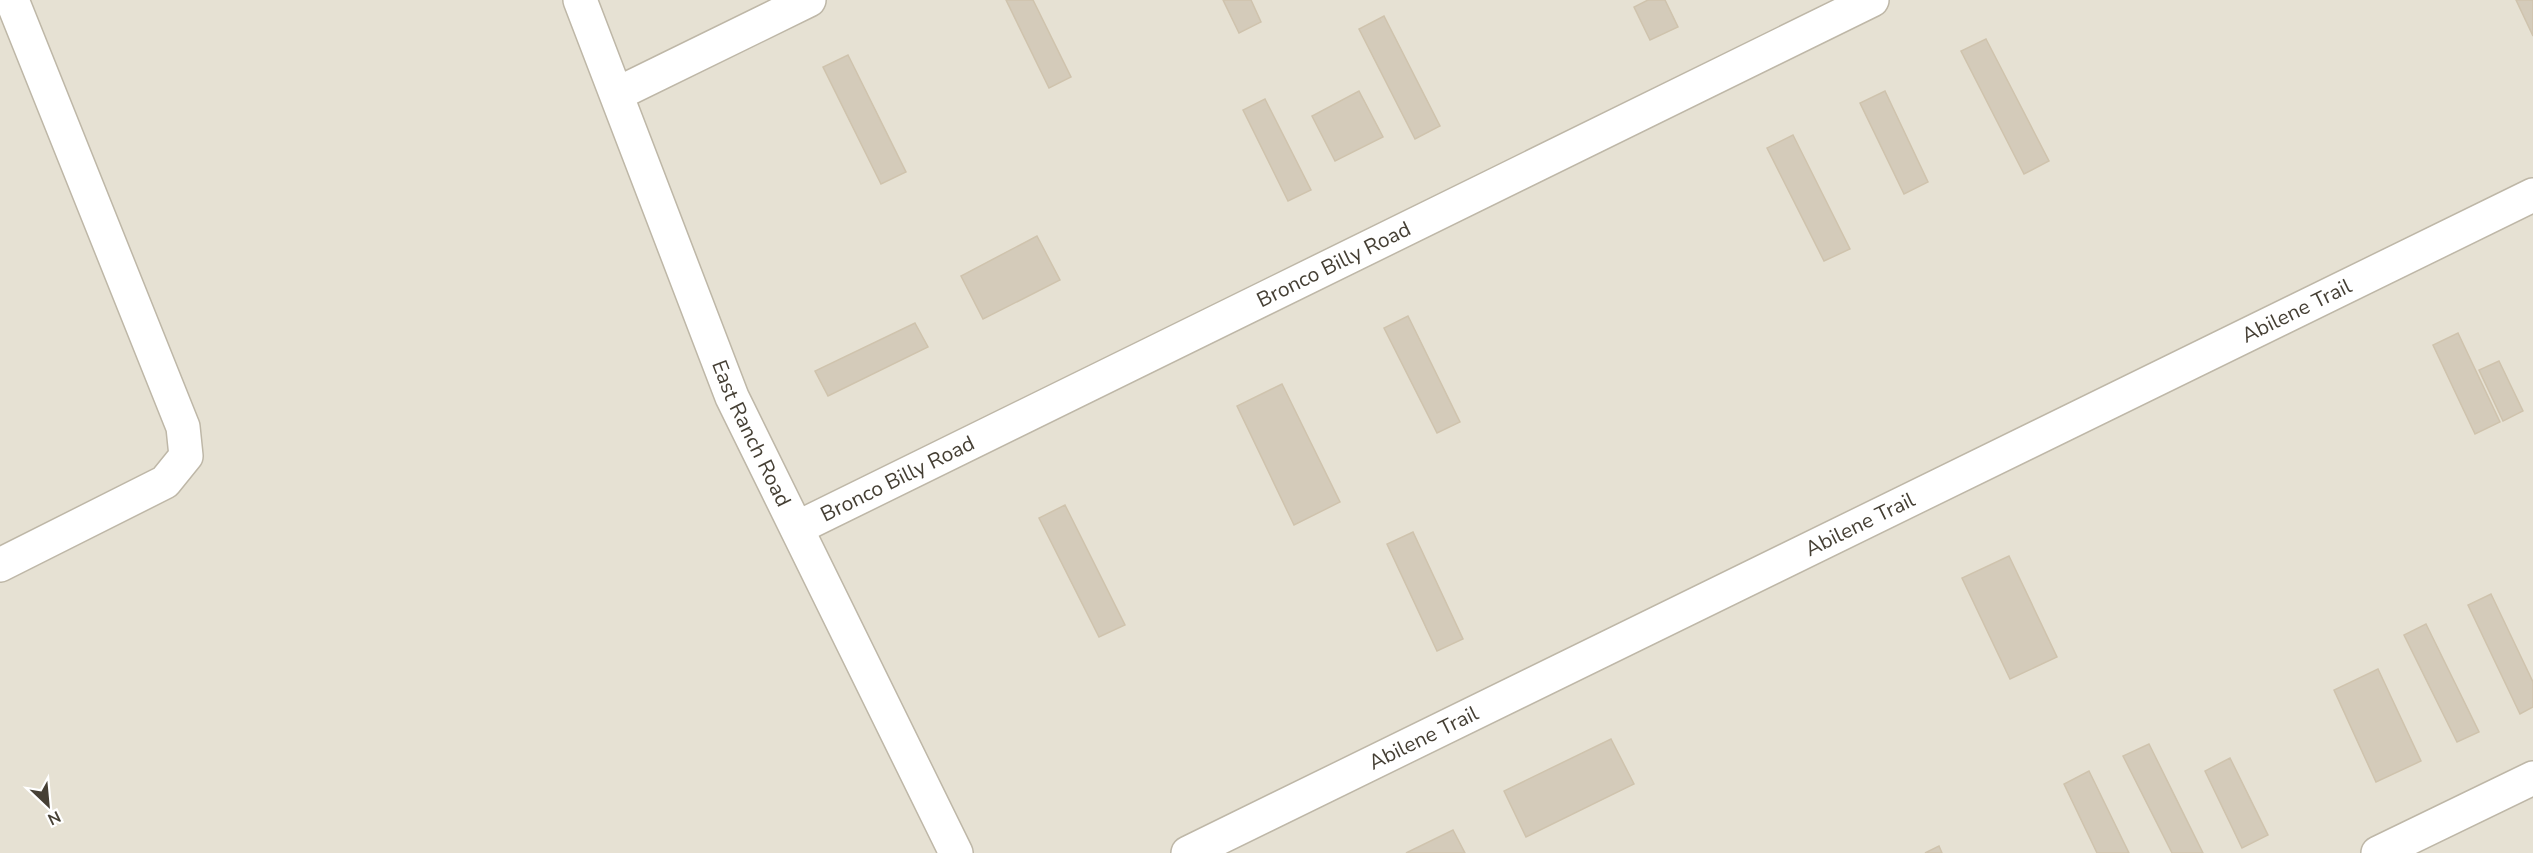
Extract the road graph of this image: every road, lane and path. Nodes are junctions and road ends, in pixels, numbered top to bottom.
1 (580, 0) edge
2 (809, 0) edge
3 (1872, 0) edge
4 (9, 8) edge
5 (617, 94) junction
6 (2533, 195) edge
7 (797, 528) junction
8 (0, 565) edge
9 (2533, 778) edge
10 (956, 853) edge
11 (1188, 853) edge
12 (2378, 853) edge

1 - 5 street, East Ranch Road
2 - 5 street
3 - 7 street, Bronco Billy Road
4 - 8 street
5 - 7 street, East Ranch Road
6 - 11 street, Abilene Trail
7 - 10 street, East Ranch Road
9 - 12 street

